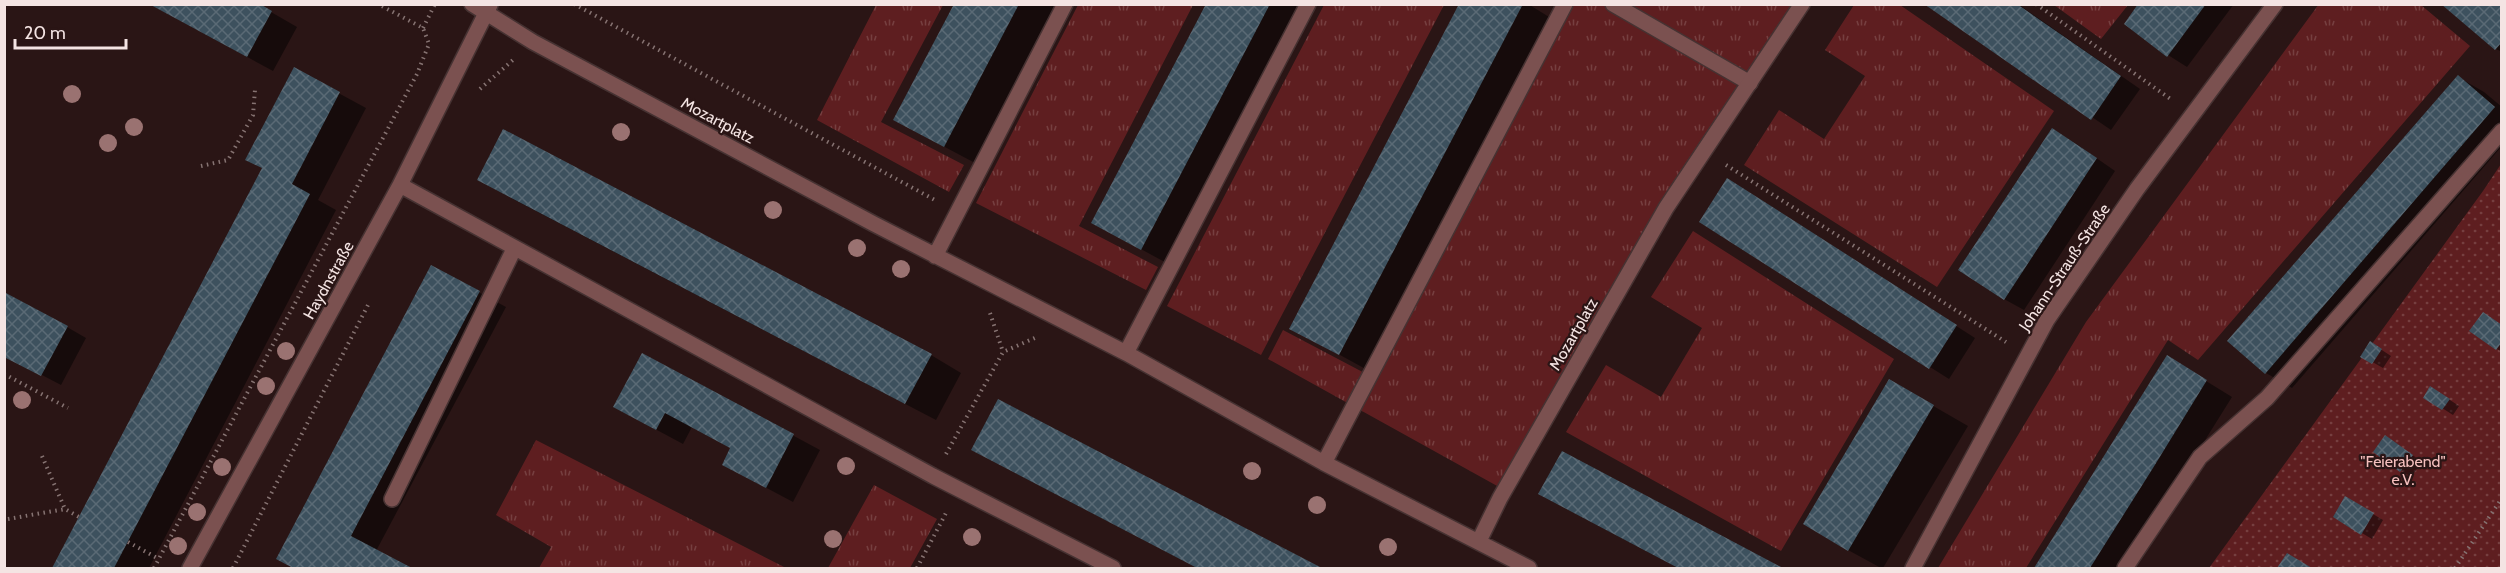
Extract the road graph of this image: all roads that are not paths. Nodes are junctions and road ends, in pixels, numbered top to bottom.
1 (472, 4) edge
2 (1065, 4) edge
3 (1308, 4) edge
4 (1565, 4) edge
5 (1613, 4) edge
6 (1802, 4) edge
7 (2275, 4) edge
8 (488, 8) edge
9 (1750, 83) junction
10 (2502, 130) edge
11 (400, 185) junction
12 (514, 249) junction
13 (935, 256) junction
14 (1126, 353) junction
15 (1324, 463) junction
16 (392, 499) dead end
17 (1479, 542) junction
18 (190, 568) edge
19 (1113, 568) edge
20 (1529, 568) edge
21 (1913, 568) edge
22 (2125, 568) edge

1 - 8 street, Mozartplatz
2 - 13 street
3 - 14 street
4 - 15 street
5 - 9 street
6 - 9 street, Mozartplatz
7 - 21 street, Johann-Strauß-Straße
8 - 11 street, Haydnstraße
8 - 13 street, Mozartplatz
9 - 17 street, Mozartplatz
10 - 22 street
11 - 12 street
11 - 18 street, Haydnstraße
12 - 16 street
12 - 19 street
13 - 14 street, Mozartplatz
14 - 15 street, Mozartplatz
15 - 17 street, Mozartplatz
17 - 20 street

